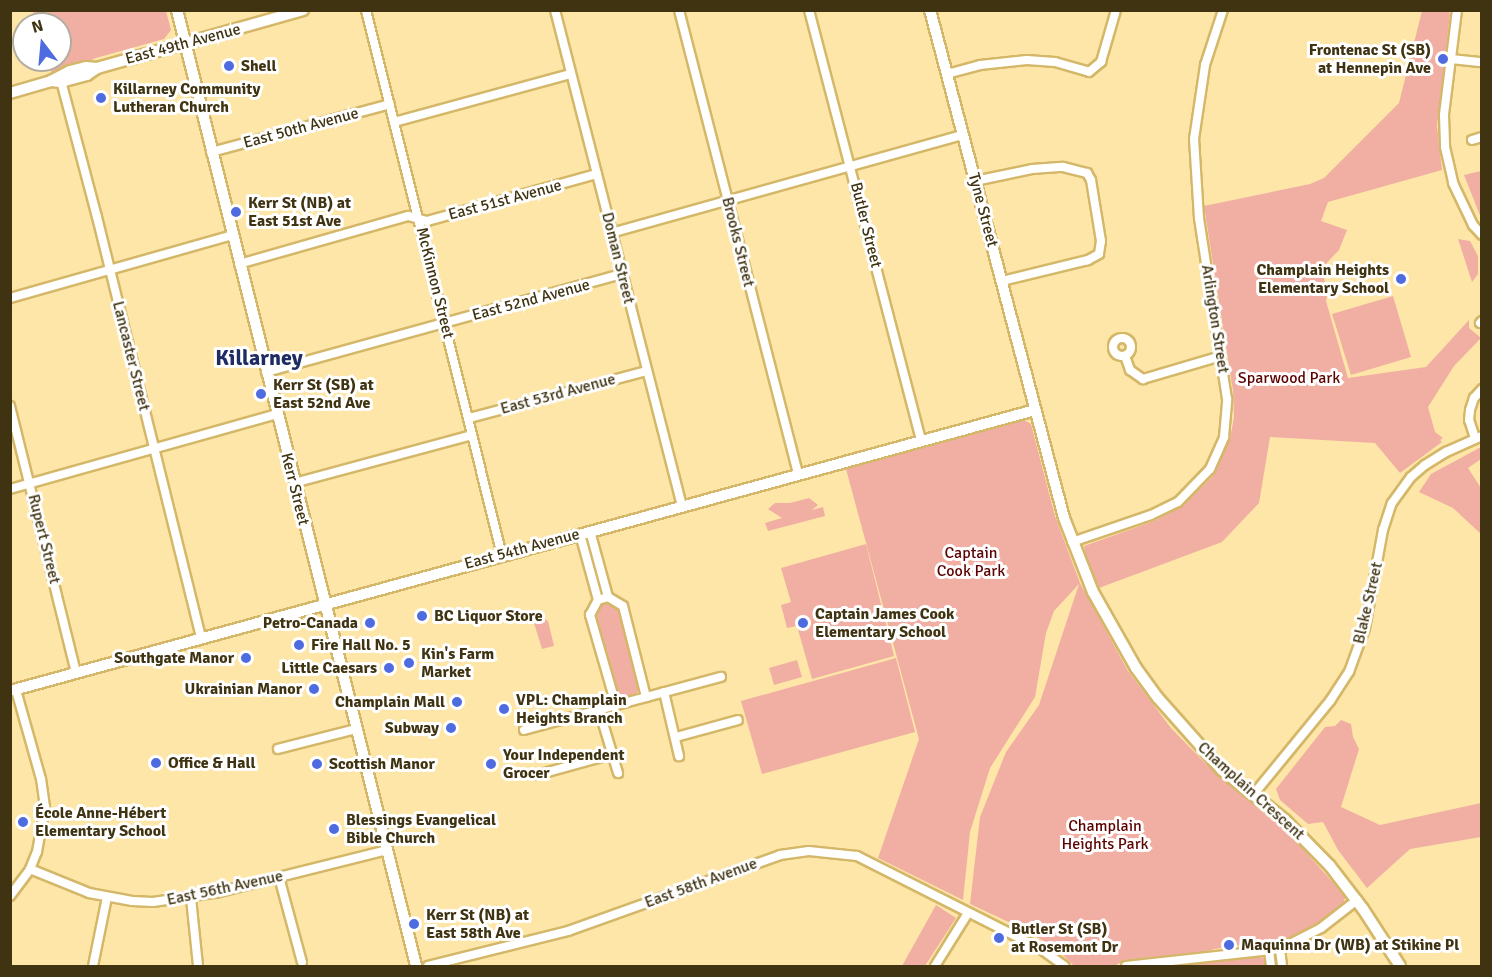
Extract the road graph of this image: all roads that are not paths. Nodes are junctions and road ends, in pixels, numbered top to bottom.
1 (177, 10) edge
2 (303, 10) edge
3 (366, 10) edge
4 (555, 10) edge
5 (679, 10) edge
6 (809, 10) edge
7 (930, 10) edge
8 (1116, 10) edge
9 (1223, 10) edge
10 (1457, 10) edge
11 (185, 43) junction
12 (1451, 59) junction
13 (1482, 62) edge
14 (571, 74) junction
15 (947, 74) junction
16 (57, 79) junction
17 (10, 93) edge
18 (390, 104) junction
19 (394, 122) junction
20 (963, 135) junction
21 (1482, 137) edge
22 (1472, 140) dead end
23 (211, 152) junction
24 (850, 166) junction
25 (597, 174) junction
26 (975, 181) junction
27 (727, 200) junction
28 (419, 219) junction
29 (611, 232) junction
30 (232, 235) junction
31 (1482, 235) edge
32 (239, 264) junction
33 (109, 270) junction
34 (622, 274) junction
35 (1002, 281) junction
36 (10, 298) edge
37 (445, 324) junction
38 (1125, 356) dead end
39 (1221, 356) junction
40 (647, 371) junction
41 (266, 372) junction
42 (1482, 389) edge
43 (10, 406) edge
44 (1035, 410) junction
45 (277, 414) junction
46 (469, 418) junction
47 (472, 435) junction
48 (1478, 437) edge
49 (921, 441) junction
50 (154, 448) junction
51 (798, 474) junction
52 (30, 483) junction
53 (294, 483) junction
54 (10, 489) edge
55 (682, 506) junction
56 (585, 532) junction
57 (1072, 542) junction
58 (502, 555) junction
59 (608, 597) junction
60 (598, 600) junction
61 (324, 603) junction
62 (201, 638) junction
63 (76, 673) junction
64 (721, 677) dead end
65 (13, 690) edge
66 (664, 692) junction
67 (646, 697) junction
68 (616, 705) junction
69 (599, 710) junction
70 (738, 720) dead end
71 (356, 729) junction
72 (524, 730) dead end
73 (676, 737) junction
74 (279, 749) dead end
75 (612, 754) junction
76 (679, 756) dead end
77 (618, 773) dead end
78 (537, 774) dead end
79 (1252, 795) junction
80 (387, 850) junction
81 (30, 869) junction
82 (279, 877) junction
83 (10, 896) edge
84 (107, 897) junction
85 (191, 898) junction
86 (1357, 900) junction
87 (968, 913) junction
88 (1280, 949) junction
89 (1269, 950) junction
90 (302, 962) dead end
91 (93, 966) edge
92 (198, 966) edge
93 (416, 966) edge
94 (428, 966) edge
95 (935, 966) edge
96 (1064, 966) edge
97 (1126, 966) edge
98 (1271, 966) edge
99 (1282, 966) edge
100 (1400, 966) edge

1 - 11 street, Kerr Street
2 - 11 street, East 49th Avenue
3 - 18 street, McKinnon Street
4 - 14 street, Doman Street
5 - 27 street, Brooks Street
6 - 24 street, Butler Street
7 - 15 street, Tyne Street
8 - 15 street
9 - 39 street, Arlington Street
10 - 12 street
11 - 16 street, East 49th Avenue
11 - 23 street, Kerr Street
12 - 13 street
12 - 31 street
14 - 19 street
14 - 25 street, Doman Street
15 - 20 street, Tyne Street
16 - 17 street, East 49th Avenue
16 - 33 street, Lancaster Street
18 - 19 street, McKinnon Street
18 - 23 street, East 50th Avenue
19 - 28 street, McKinnon Street
20 - 24 street
20 - 26 street, Tyne Street
21 - 22 street
23 - 30 street, Kerr Street
24 - 27 street
24 - 49 street, Butler Street
25 - 28 street, East 51st Avenue
25 - 29 street, Doman Street
26 - 35 street, Tyne Street
26 - 35 street
27 - 29 street
27 - 51 street, Brooks Street
28 - 32 street, East 51st Avenue
28 - 37 street, McKinnon Street
29 - 34 street, Doman Street
30 - 32 street, Kerr Street
30 - 33 street
32 - 41 street, Kerr Street
33 - 36 street
33 - 50 street, Lancaster Street
34 - 37 street, East 52nd Avenue
34 - 40 street, Doman Street
35 - 44 street, Tyne Street
37 - 41 street, East 52nd Avenue
37 - 46 street, McKinnon Street
38 - 39 street
39 - 57 street, Arlington Street
40 - 46 street, East 53rd Avenue
40 - 55 street, Doman Street
41 - 45 street, Kerr Street
42 - 48 street
43 - 52 street, Rupert Street
44 - 49 street, East 54th Avenue
44 - 57 street, Champlain Crescent
45 - 50 street
45 - 53 street, Kerr Street
46 - 47 street, McKinnon Street
47 - 53 street
47 - 58 street, McKinnon Street
48 - 79 street, Blake Street
49 - 51 street, East 54th Avenue
50 - 52 street
50 - 62 street, Lancaster Street
51 - 55 street, East 54th Avenue
52 - 54 street
52 - 63 street, Rupert Street
53 - 61 street, Kerr Street
55 - 56 street, East 54th Avenue
56 - 58 street, East 54th Avenue
56 - 59 street
56 - 60 street
57 - 79 street, Champlain Crescent
58 - 61 street, East 54th Avenue
59 - 60 street
59 - 67 street
60 - 68 street
61 - 62 street, East 54th Avenue
61 - 71 street, Kerr Street
62 - 63 street, East 54th Avenue
63 - 65 street, East 54th Avenue
64 - 66 street
65 - 81 street
66 - 67 street
66 - 73 street
67 - 68 street
68 - 69 street
69 - 72 street
69 - 75 street
70 - 73 street
71 - 74 street
71 - 80 street, Kerr Street
73 - 76 street
75 - 77 street
75 - 78 street
79 - 86 street, Champlain Crescent
80 - 82 street, East 56th Avenue
80 - 93 street, Kerr Street
81 - 83 street
81 - 84 street, East 56th Avenue
82 - 85 street, East 56th Avenue
82 - 90 street
84 - 85 street, East 56th Avenue
84 - 91 street
85 - 92 street
86 - 88 street
86 - 100 street, Champlain Crescent
87 - 94 street, East 58th Avenue
87 - 95 street
87 - 96 street
88 - 89 street
88 - 99 street
89 - 97 street
89 - 98 street

